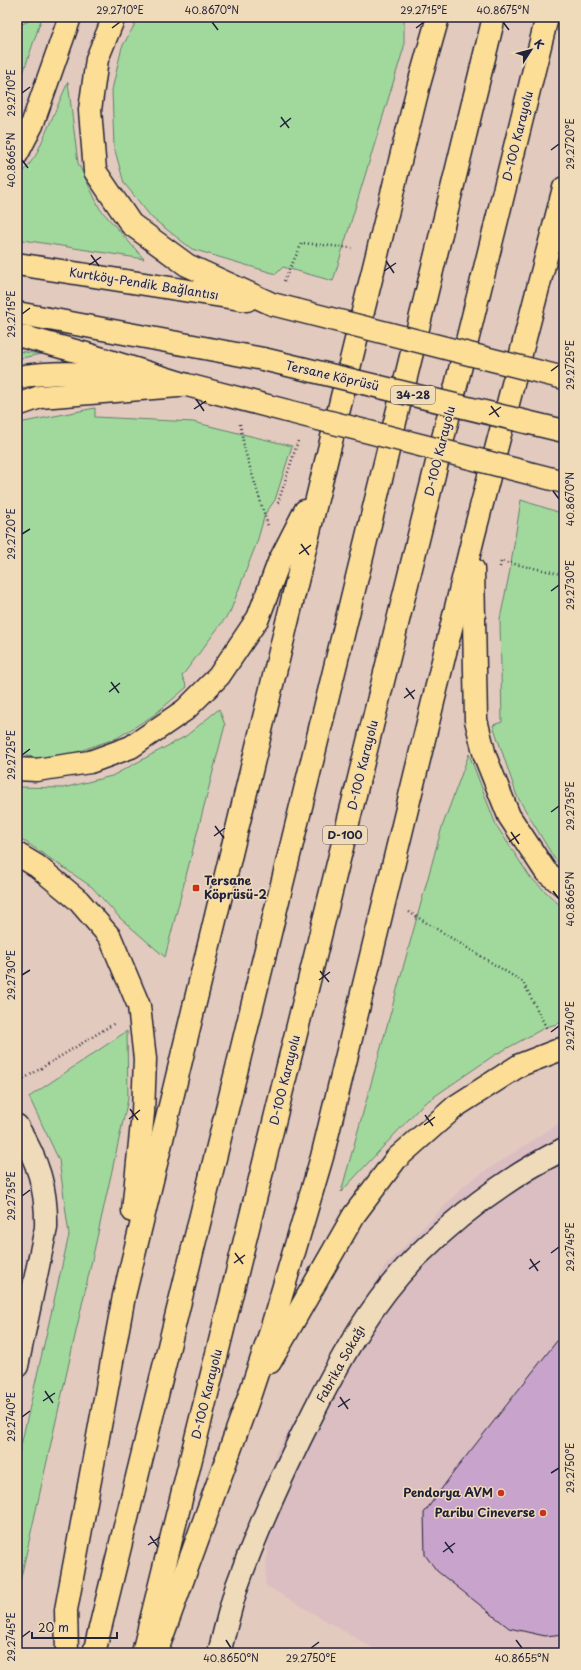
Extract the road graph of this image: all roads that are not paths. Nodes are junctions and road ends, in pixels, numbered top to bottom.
1 (70, 17) edge
2 (114, 17) edge
3 (423, 17) edge
4 (438, 17) edge
5 (494, 17) edge
6 (547, 17) edge
7 (419, 84) junction
8 (17, 154) edge
9 (564, 188) edge
10 (564, 208) edge
11 (554, 230) junction
12 (17, 264) edge
13 (272, 304) junction
14 (17, 313) edge
15 (17, 335) edge
16 (17, 377) edge
17 (564, 378) edge
18 (187, 386) junction
19 (17, 405) edge
20 (564, 431) edge
21 (322, 478) junction
22 (564, 482) edge
23 (472, 538) junction
24 (17, 769) edge
25 (17, 854) edge
26 (564, 886) edge
27 (564, 1048) edge
28 (17, 1126) edge
29 (564, 1149) edge
30 (124, 1296) junction
31 (17, 1366) edge
32 (247, 1403) junction
33 (67, 1653) edge
34 (94, 1653) edge
35 (143, 1653) edge
36 (156, 1653) edge
37 (219, 1653) edge

1 - 8 highway
2 - 13 highway
3 - 7 highway
4 - 7 highway
5 - 34 highway
6 - 35 highway, D-100 Karayolu / D-100
7 - 21 highway
9 - 11 highway
10 - 11 highway
11 - 23 highway
12 - 13 highway, Kurtköy-Pendik Bağlantısı
13 - 17 highway, bridge
14 - 20 highway, Tersane Köprüsü / 34-28, bridge
15 - 18 highway
16 - 18 highway
18 - 19 highway
18 - 22 highway, bridge
21 - 24 highway
21 - 30 highway
23 - 26 highway
23 - 32 highway
25 - 30 highway
27 - 32 highway
28 - 31 street
29 - 37 street, Fabrika Sokağı
30 - 33 highway
32 - 36 highway

